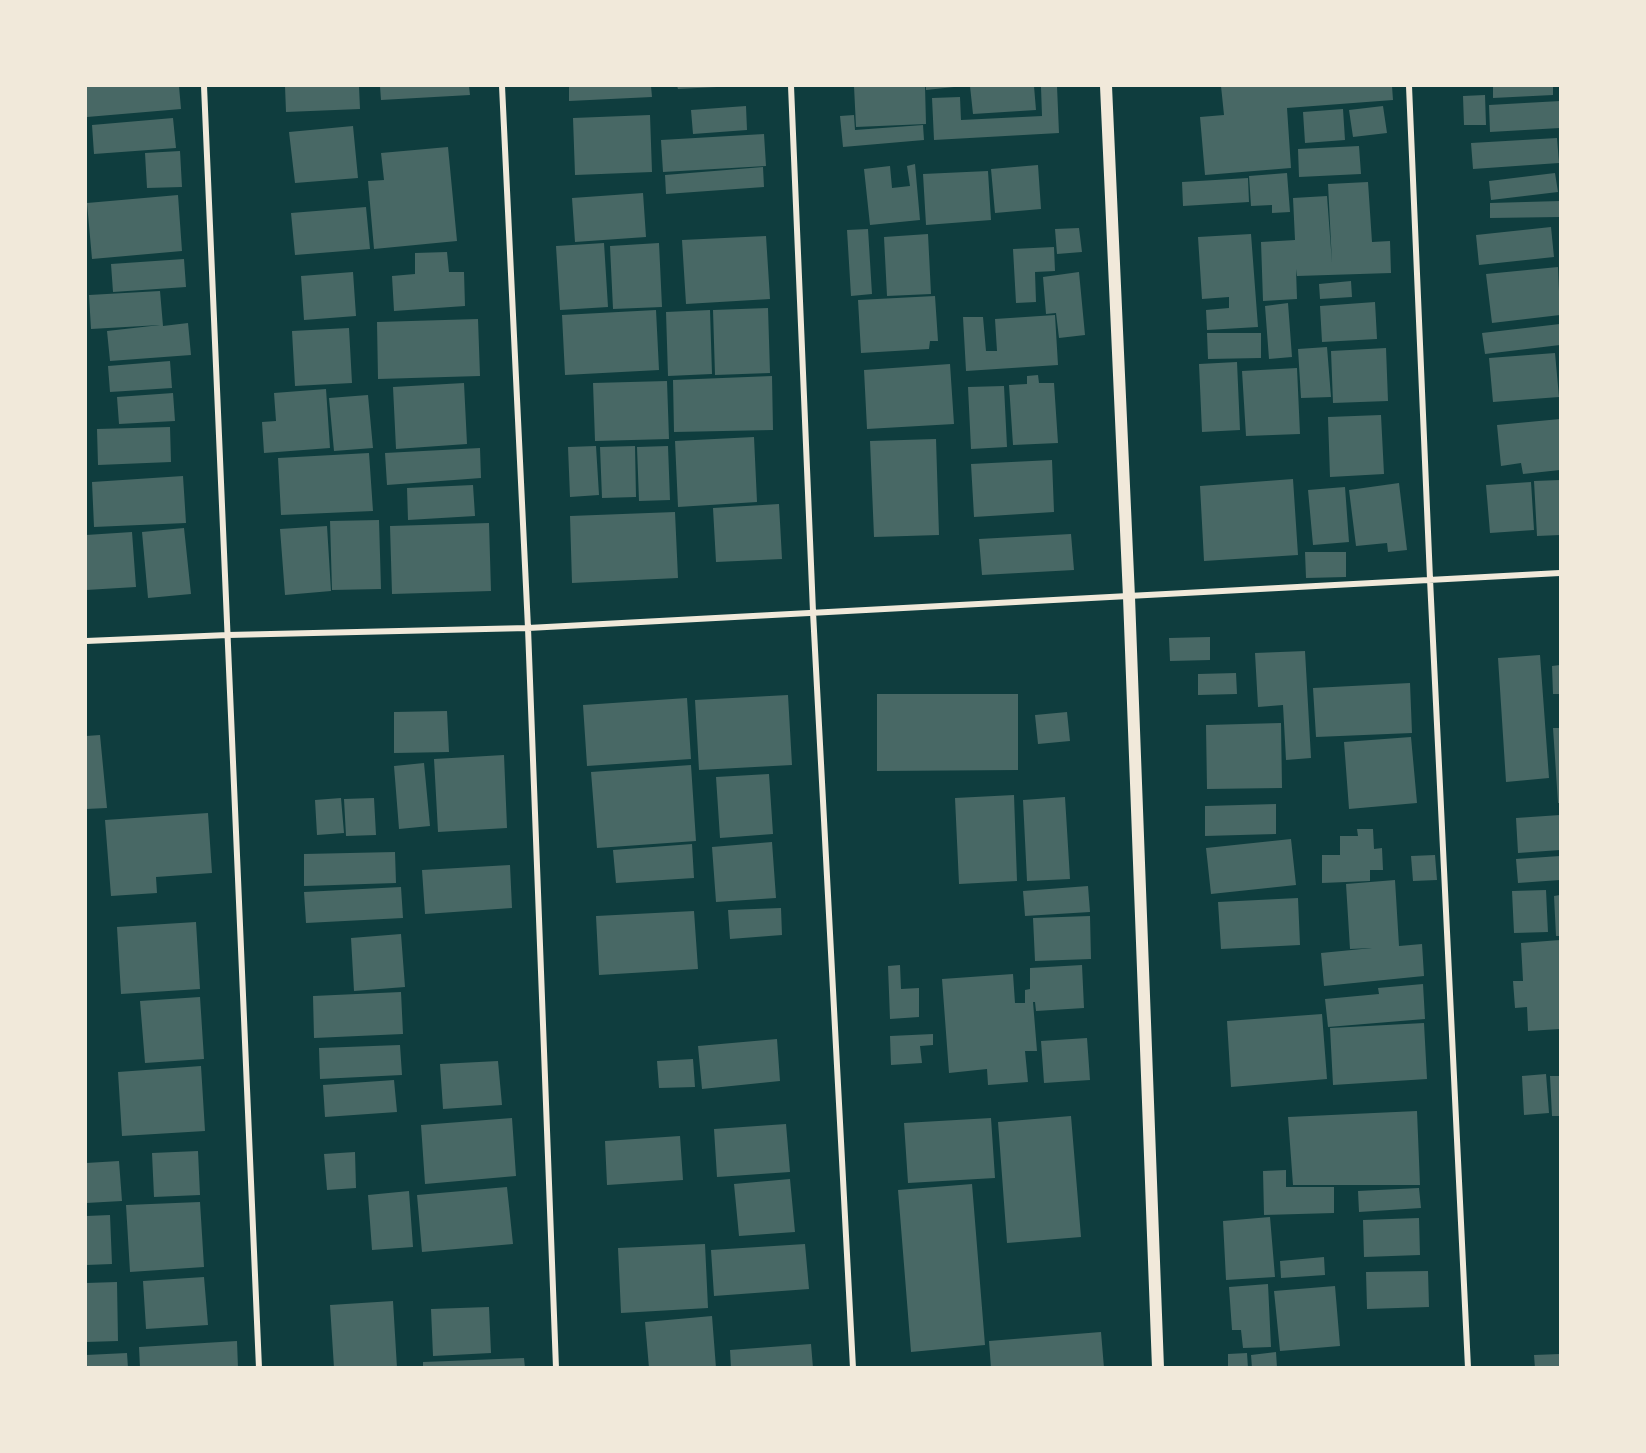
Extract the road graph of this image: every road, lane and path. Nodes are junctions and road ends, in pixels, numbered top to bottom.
1 (204, 86) edge
2 (502, 86) edge
3 (791, 86) edge
4 (1106, 86) edge
5 (1409, 86) edge
6 (1560, 573) edge
7 (1430, 579) junction
8 (1130, 597) junction
9 (813, 612) junction
10 (528, 628) junction
11 (228, 635) junction
12 (86, 641) edge
13 (259, 1368) edge
14 (556, 1368) edge
15 (853, 1368) edge
16 (1158, 1368) edge
17 (1468, 1368) edge

1 - 11 street
2 - 10 street
3 - 9 street
4 - 8 main road
5 - 7 street
6 - 7 street
7 - 8 street
7 - 17 street
8 - 9 street
8 - 16 main road
9 - 10 street
9 - 15 street
10 - 11 street
10 - 14 street
11 - 12 street
11 - 13 street

